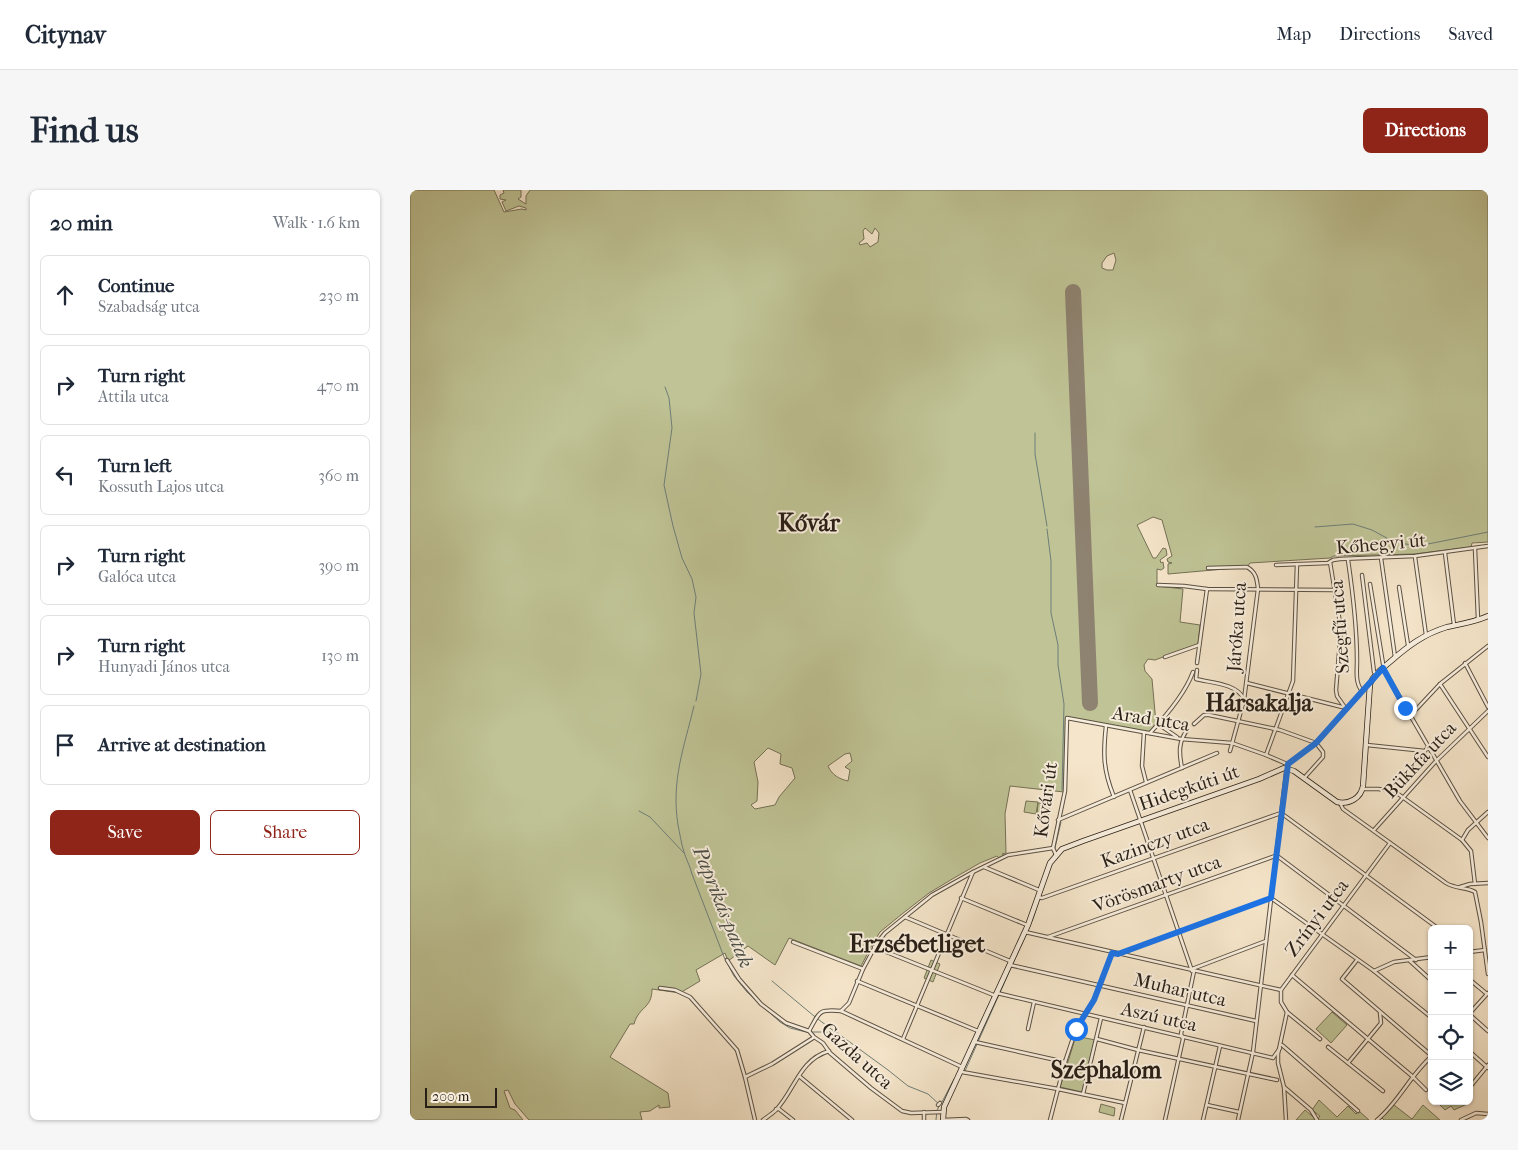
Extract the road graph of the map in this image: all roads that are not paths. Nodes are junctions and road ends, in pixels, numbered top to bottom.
1 (1488, 546) edge
2 (1475, 548) junction
3 (1445, 552) junction
4 (1414, 556) junction
5 (1381, 558) junction
6 (1348, 559) junction
7 (1330, 562) junction
8 (1276, 564) dead end
9 (1297, 564) junction
10 (1208, 568) dead end
11 (1362, 575) dead end
12 (1370, 584) dead end
13 (1158, 585) dead end
14 (1399, 587) dead end
15 (1258, 589) junction
16 (1207, 590) junction
17 (1296, 590) junction
18 (1334, 590) junction
19 (1488, 616) edge
20 (1478, 620) junction
21 (1454, 626) junction
22 (1426, 635) junction
23 (1199, 645) junction
24 (1408, 646) junction
25 (1488, 646) edge
26 (1165, 657) dead end
27 (1396, 657) junction
28 (1197, 663) dead end
29 (1465, 663) junction
30 (1383, 668) junction
31 (1197, 670) dead end
32 (1193, 672) dead end
33 (1376, 674) junction
34 (1247, 682) junction
35 (1370, 684) junction
36 (1440, 684) junction
37 (1362, 691) junction
38 (1289, 693) junction
39 (1244, 700) junction
40 (1342, 707) junction
41 (1488, 707) edge
42 (1346, 710) junction
43 (1488, 711) edge
44 (1410, 716) junction
45 (1067, 718) joint
46 (1238, 722) junction
47 (1158, 724) junction
48 (1194, 724) dead end
49 (1106, 726) junction
50 (1469, 728) junction
51 (1188, 729) dead end
52 (1275, 729) junction
53 (1144, 732) junction
54 (1150, 733) junction
55 (1180, 738) junction
56 (1232, 743) junction
57 (1316, 743) junction
58 (1367, 745) junction
59 (1428, 747) junction
60 (1230, 751) dead end
61 (1217, 753) dead end
62 (1266, 755) junction
63 (1488, 757) edge
64 (1436, 760) junction
65 (1287, 766) junction
66 (1182, 768) junction
67 (1304, 779) junction
68 (1146, 783) junction
69 (1363, 789) junction
70 (1130, 790) junction
71 (1114, 797) junction
72 (1403, 797) junction
73 (1340, 803) junction
74 (1488, 812) edge
75 (1281, 813) junction
76 (1058, 820) junction
77 (1140, 821) junction
78 (1476, 823) junction
79 (1374, 830) junction
80 (1488, 838) edge
81 (1462, 840) junction
82 (1390, 843) junction
83 (1052, 848) junction
84 (1056, 855) junction
85 (1276, 855) junction
86 (1153, 859) junction
87 (984, 866) junction
88 (973, 872) junction
89 (1366, 875) junction
90 (1488, 883) edge
91 (1475, 884) junction
92 (1465, 887) junction
93 (1040, 891) junction
94 (1166, 895) junction
95 (961, 898) junction
96 (1039, 898) junction
97 (1271, 898) junction
98 (1343, 905) junction
99 (905, 917) junction
100 (1434, 925) edge
101 (1028, 926) junction
102 (1178, 931) junction
103 (1027, 932) junction
104 (946, 934) junction
105 (1322, 935) junction
106 (1046, 938) junction
107 (1266, 941) junction
108 (793, 942) dead end
109 (874, 947) junction
110 (1485, 950) junction
111 (1473, 952) edge
112 (1112, 953) junction
113 (1118, 954) junction
114 (1428, 958) edge
115 (727, 960) dead end
116 (1357, 960) junction
117 (1409, 960) junction
118 (1416, 960) junction
119 (1011, 965) junction
120 (863, 969) junction
121 (932, 970) junction
122 (1192, 970) junction
123 (1374, 971) junction
124 (1488, 974) edge
125 (1292, 975) junction
126 (1428, 977) edge
127 (857, 981) junction
128 (1473, 981) edge
129 (1100, 986) junction
130 (1260, 986) junction
131 (660, 988) dead end
132 (1281, 990) junction
133 (998, 994) junction
134 (1488, 994) edge
135 (1034, 1002) junction
136 (1186, 1005) junction
137 (916, 1007) junction
138 (1473, 1010) edge
139 (841, 1011) junction
140 (1287, 1012) junction
141 (1379, 1012) junction
142 (1086, 1014) junction
143 (1428, 1015) edge
144 (1470, 1015) edge
145 (1102, 1018) junction
146 (1256, 1021) junction
147 (1144, 1027) junction
148 (1028, 1029) dead end
149 (1488, 1031) edge
150 (810, 1032) junction
151 (980, 1032) junction
152 (1182, 1036) junction
153 (814, 1038) junction
154 (1368, 1038) junction
155 (1097, 1039) junction
156 (1320, 1039) dead end
157 (903, 1040) junction
158 (977, 1042) junction
159 (1220, 1046) junction
160 (1281, 1047) junction
161 (1328, 1047) dead end
162 (1138, 1050) junction
163 (829, 1051) junction
164 (1252, 1052) junction
165 (1428, 1053) edge
166 (1473, 1054) edge
167 (1179, 1059) junction
168 (1428, 1060) edge
169 (1065, 1062) junction
170 (1348, 1063) junction
171 (1487, 1066) edge
172 (1215, 1067) junction
173 (963, 1070) junction
174 (1248, 1074) junction
175 (799, 1075) junction
176 (1412, 1076) junction
177 (745, 1077) junction
178 (1277, 1080) dead end
179 (1473, 1083) edge
180 (1284, 1087) junction
181 (1058, 1089) junction
182 (1426, 1090) dead end
183 (1383, 1091) dead end
184 (1083, 1094) junction
185 (1125, 1104) junction
186 (1207, 1105) junction
187 (776, 1109) junction
188 (939, 1111) junction
189 (1358, 1111) dead end
190 (924, 1112) junction
191 (1239, 1112) junction
192 (1488, 1114) edge
193 (755, 1120) edge
194 (763, 1120) edge
195 (793, 1120) edge
196 (852, 1120) edge
197 (924, 1120) edge
198 (943, 1120) edge
199 (968, 1120) edge
200 (1050, 1120) edge
201 (1121, 1120) edge
202 (1166, 1120) edge
203 (1203, 1120) edge
204 (1238, 1120) edge
205 (1286, 1120) edge
206 (1317, 1120) edge
207 (1377, 1120) edge
208 (1461, 1120) edge

1 - 2 street, Kőhegyi út
2 - 3 street, Kőhegyi út
2 - 20 street
3 - 4 street, Kőhegyi út
3 - 21 street
4 - 5 street, Kőhegyi út
4 - 22 street
5 - 6 street, Kőhegyi út
5 - 27 street
6 - 7 street, Kőhegyi út
6 - 37 street, Szegfű utca
7 - 9 street, Kőhegyi út
7 - 18 street
8 - 9 street, Kőhegyi út
9 - 17 street
10 - 15 street, Járóka utca
11 - 33 street
12 - 30 street
13 - 16 street
14 - 24 street
15 - 16 street
15 - 17 street
15 - 34 street, Járóka utca
16 - 23 street
17 - 18 street
17 - 38 street
18 - 40 street
19 - 20 main road
20 - 21 main road
21 - 22 main road
22 - 24 main road
23 - 26 street
23 - 28 street
24 - 27 main road
25 - 29 street
27 - 30 main road
29 - 36 street
29 - 41 street
30 - 33 main road
30 - 44 street
31 - 39 street
32 - 47 street
33 - 35 main road
34 - 38 street
34 - 39 street, Járóka utca
35 - 37 street
35 - 58 main road
36 - 44 street
36 - 50 street
37 - 42 street
38 - 40 street
38 - 52 street
39 - 46 street, Járóka utca
40 - 42 street
42 - 57 street
43 - 50 street, Bükkfa utca
44 - 59 street
45 - 49 street, Arad utca
45 - 76 street, Kővári út
46 - 48 street
46 - 52 street
46 - 56 street, Járóka utca
47 - 54 street
47 - 55 street
49 - 53 street, Arad utca
49 - 71 street
50 - 63 street
50 - 64 street, Bükkfa utca
51 - 55 street
52 - 57 street
52 - 62 street
53 - 54 street, Arad utca
53 - 68 street
54 - 55 street, Arad utca
55 - 56 street, Arad utca
55 - 66 street
56 - 60 street, Járóka utca
56 - 62 street, Arad utca
57 - 65 street
57 - 67 street
58 - 59 street
58 - 69 main road
59 - 64 street
61 - 66 street
62 - 65 street, Arad utca
64 - 72 street, Bükkfa utca
64 - 78 street
65 - 67 main road
65 - 75 street
65 - 77 main road, Hidegkúti út
66 - 68 street
67 - 73 main road
68 - 70 street
69 - 72 street
69 - 73 main road
70 - 71 street
70 - 77 street
71 - 76 street
72 - 79 street, Bükkfa utca
72 - 81 street
73 - 79 street
74 - 78 street
75 - 85 street
75 - 86 street, Kazinczy utca
75 - 89 street
76 - 83 street, Kővári út
77 - 84 main road, Hidegkúti út
77 - 86 street
78 - 80 street
78 - 81 street
79 - 82 street
81 - 91 street
82 - 89 street, Zrínyi utca
82 - 92 street
83 - 84 street, Kővári út
83 - 87 street
84 - 93 main road
85 - 94 street, Vörösmarty utca
85 - 97 street
85 - 98 street
86 - 94 street
86 - 96 street, Kazinczy utca
87 - 88 street
87 - 93 street
88 - 95 street
88 - 99 street
89 - 98 street, Zrínyi utca
89 - 100 street
90 - 91 street
91 - 92 street
92 - 110 street
93 - 96 main road
94 - 102 street
94 - 106 street, Vörösmarty utca
95 - 101 street
95 - 104 street
96 - 101 main road
97 - 102 street
97 - 105 street
97 - 107 street
98 - 105 street, Zrínyi utca
98 - 118 street
99 - 104 street, Muhar utca
99 - 109 street
101 - 103 main road
102 - 113 street
102 - 122 street
103 - 106 street
103 - 119 main road
104 - 119 street, Muhar utca
104 - 121 street
105 - 116 street
105 - 125 street, Zrínyi utca
106 - 112 street
107 - 122 street
107 - 130 street
108 - 120 street
109 - 120 street
109 - 121 street, Aszú utca
110 - 111 street
110 - 124 street
112 - 113 street
112 - 129 street
113 - 122 street
114 - 118 street
115 - 150 street, Gazda utca
116 - 123 street
116 - 141 street
117 - 118 street
117 - 123 street
117 - 126 street
119 - 129 street, Muhar utca
119 - 133 main road
120 - 127 street
121 - 133 street, Aszú utca
121 - 137 street
122 - 130 street
122 - 136 street
123 - 143 street
125 - 132 street, Zrínyi utca
125 - 154 street
127 - 137 street
127 - 139 street
128 - 134 street
129 - 136 street, Muhar utca
129 - 142 street
130 - 132 street
130 - 146 street
131 - 177 street
132 - 140 street
133 - 135 street, Aszú utca
133 - 151 main road
134 - 138 street
135 - 142 street, Aszú utca
135 - 148 street
136 - 146 street, Muhar utca
136 - 152 street
137 - 151 street
137 - 157 street
139 - 150 street
139 - 157 street
140 - 156 street
140 - 160 street
141 - 154 street
141 - 165 street
142 - 145 street, Aszú utca
142 - 169 street
144 - 149 street
145 - 147 street, Aszú utca
145 - 155 street
146 - 164 street
147 - 152 street, Aszú utca
147 - 162 street
150 - 153 street, Gazda utca
151 - 158 main road
152 - 159 street, Aszú utca
152 - 167 street
153 - 163 street, Gazda utca
153 - 177 street
154 - 170 street
154 - 176 street
155 - 162 street
155 - 184 street
157 - 173 street
158 - 169 street
158 - 173 main road
159 - 164 street, Aszú utca
159 - 172 street
160 - 164 street, Aszú utca
160 - 180 street
160 - 189 street
161 - 170 street
162 - 167 street
162 - 185 street
163 - 175 street
163 - 190 street, Gazda utca
164 - 174 street
166 - 171 street
167 - 172 street
167 - 202 street
168 - 176 street
169 - 181 street
170 - 183 street
171 - 179 street
172 - 174 street
172 - 186 street
173 - 181 street
173 - 188 main road
174 - 178 street
174 - 191 street
175 - 187 street
175 - 196 street
176 - 182 street
176 - 207 street
177 - 193 street
180 - 205 street
180 - 206 street
181 - 184 street
181 - 200 street
184 - 185 street
185 - 201 street
186 - 191 street
186 - 203 street
187 - 194 street
187 - 195 street
188 - 190 street, Gazda utca
188 - 198 main road
190 - 197 street
191 - 204 street
192 - 208 street
198 - 199 street

